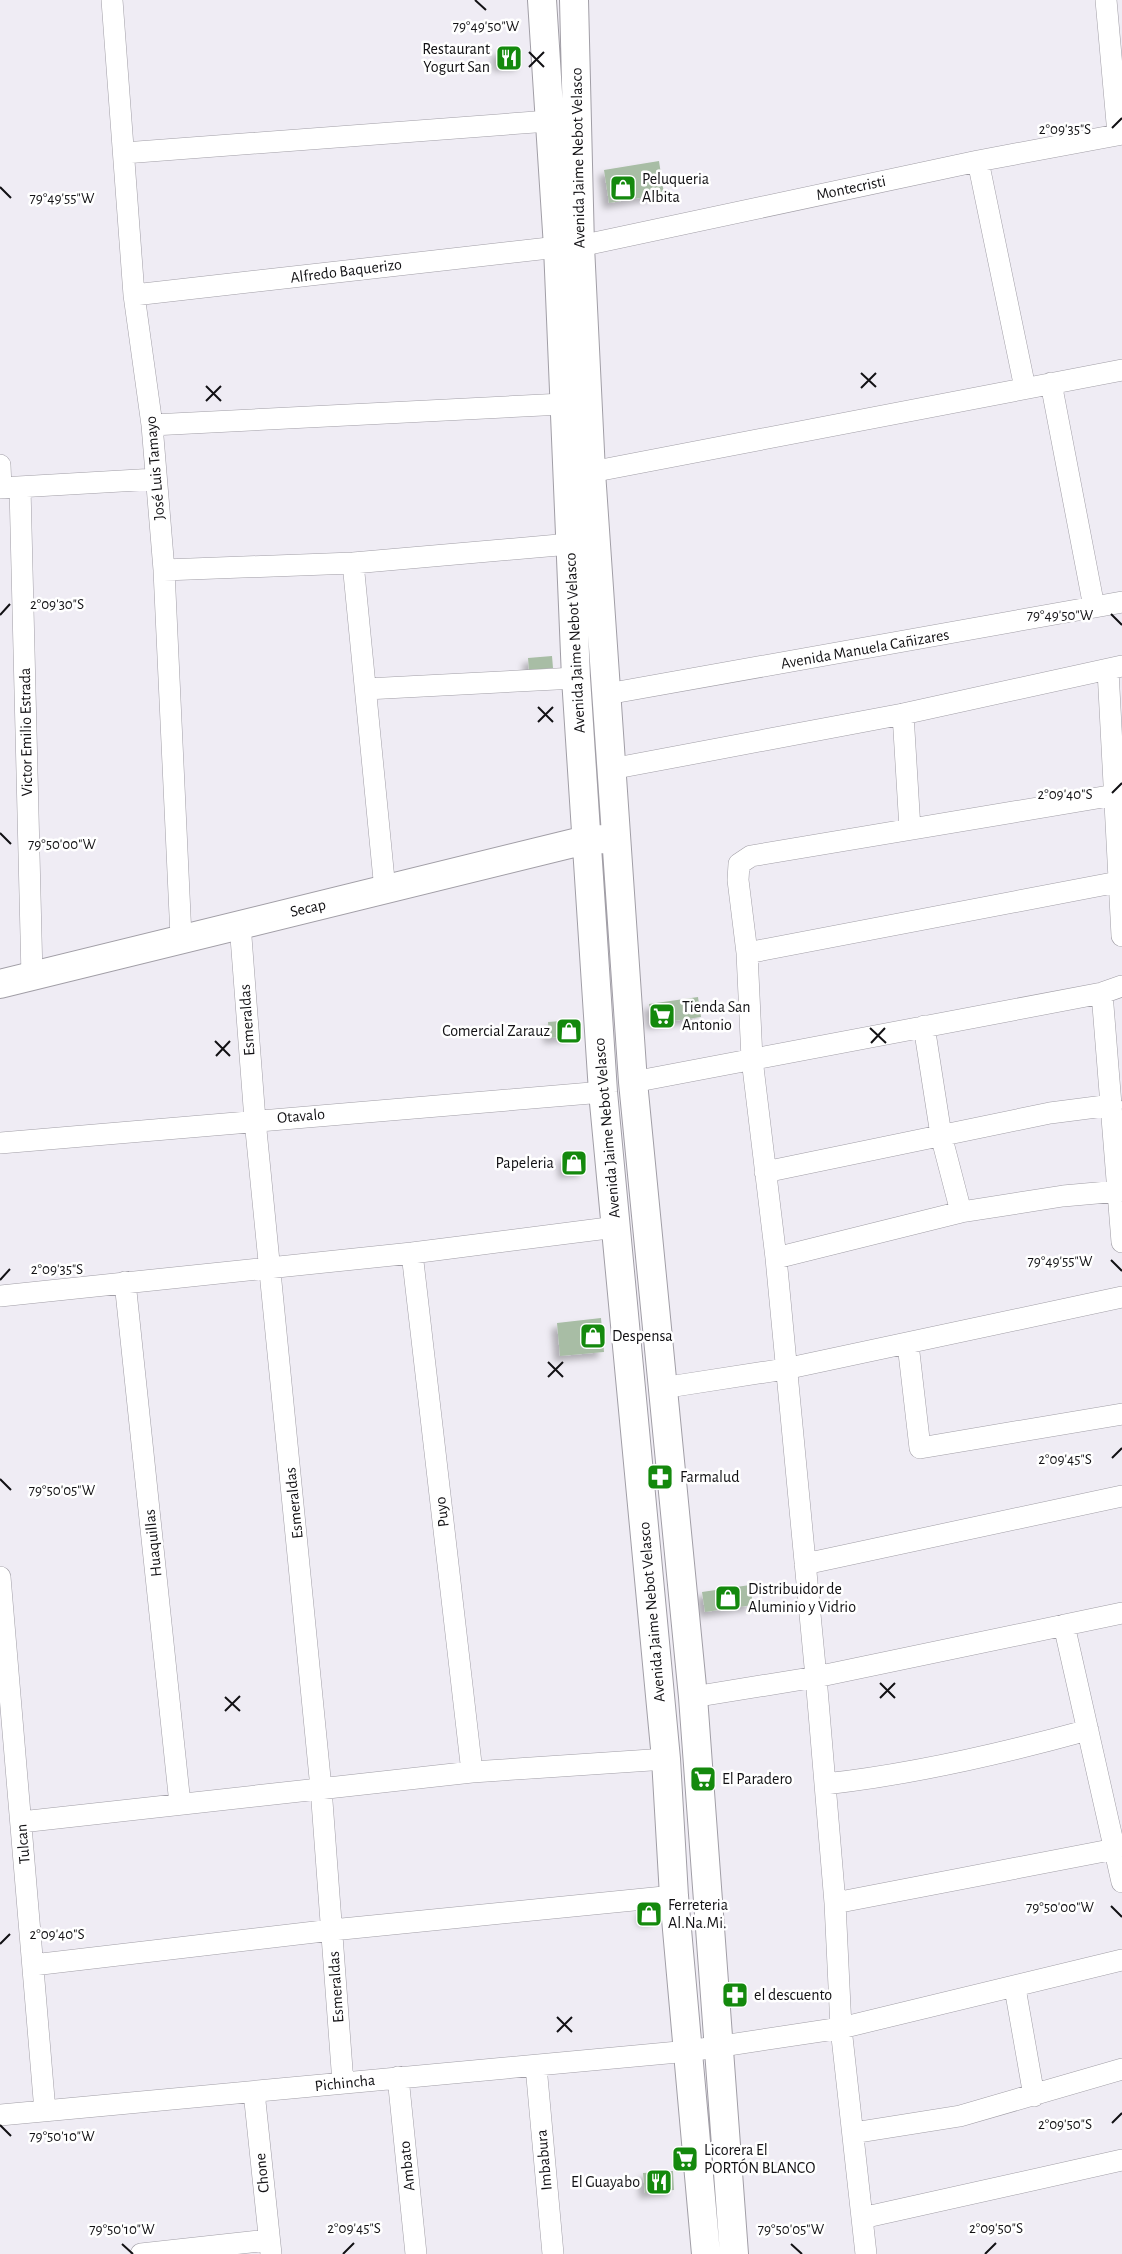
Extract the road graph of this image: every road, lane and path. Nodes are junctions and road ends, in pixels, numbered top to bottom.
1 (112, 0) edge
2 (542, 0) edge
3 (574, 0) edge
4 (1106, 0) edge
5 (549, 121) junction
6 (1120, 134) edge
7 (124, 153) junction
8 (978, 161) junction
9 (569, 247) junction
10 (134, 296) junction
11 (1122, 370) edge
12 (1051, 383) junction
13 (1025, 388) junction
14 (563, 404) junction
15 (152, 425) junction
16 (0, 465) edge
17 (591, 472) junction
18 (156, 479) junction
19 (7, 488) edge
20 (570, 544) junction
21 (354, 563) junction
22 (164, 570) junction
23 (1122, 602) edge
24 (1094, 607) junction
25 (1115, 668) edge
26 (576, 678) junction
27 (366, 689) junction
28 (607, 694) junction
29 (903, 714) junction
30 (609, 722) junction
31 (580, 726) junction
32 (611, 769) junction
33 (1115, 795) junction
34 (910, 830) junction
35 (617, 839) junction
36 (586, 840) junction
37 (1118, 882) junction
38 (385, 890) junction
39 (240, 924) junction
40 (1122, 936) edge
41 (182, 937) junction
42 (747, 953) junction
43 (32, 976) junction
44 (0, 984) edge
45 (1122, 986) edge
46 (1102, 993) junction
47 (924, 1026) junction
48 (752, 1059) junction
49 (633, 1082) junction
50 (603, 1092) junction
51 (1112, 1105) junction
52 (255, 1120) junction
53 (941, 1135) junction
54 (0, 1143) edge
55 (765, 1172) junction
56 (1119, 1191) junction
57 (961, 1212) junction
58 (616, 1227) junction
59 (1122, 1242) edge
60 (412, 1253) junction
61 (776, 1258) junction
62 (271, 1269) junction
63 (125, 1282) junction
64 (0, 1296) edge
65 (1122, 1297) edge
66 (908, 1344) junction
67 (786, 1368) junction
68 (662, 1388) junction
69 (1122, 1414) edge
70 (1122, 1496) edge
71 (805, 1564) junction
72 (0, 1577) edge
73 (1122, 1613) edge
74 (1064, 1625) junction
75 (816, 1677) junction
76 (5, 1693) edge
77 (693, 1697) junction
78 (1088, 1730) junction
79 (666, 1759) junction
80 (472, 1772) junction
81 (825, 1784) junction
82 (321, 1788) junction
83 (180, 1804) junction
84 (21, 1822) junction
85 (1115, 1849) junction
86 (1122, 1882) edge
87 (674, 1896) junction
88 (835, 1903) junction
89 (332, 1930) junction
90 (1122, 1960) edge
91 (33, 1965) junction
92 (1015, 1988) junction
93 (841, 2028) junction
94 (720, 2046) junction
95 (689, 2051) junction
96 (536, 2066) junction
97 (1122, 2069) edge
98 (398, 2077) junction
99 (343, 2083) junction
100 (254, 2092) junction
101 (1034, 2096) junction
102 (45, 2111) junction
103 (0, 2115) edge
104 (853, 2133) junction
105 (1122, 2160) edge
106 (862, 2218) junction
107 (270, 2247) edge
108 (141, 2254) edge
109 (416, 2254) edge
110 (553, 2254) edge
111 (706, 2254) edge
112 (734, 2254) edge
113 (866, 2254) edge

1 - 7 street, José Luis Tamayo
2 - 5 main road, Avenida Jaime Nebot Velasco
3 - 9 main road, Avenida Jaime Nebot Velasco
4 - 6 street
5 - 7 street
5 - 9 main road, Avenida Jaime Nebot Velasco
6 - 8 street, Montecristi
7 - 10 street, José Luis Tamayo
8 - 9 street, Montecristi
8 - 13 street
9 - 10 street, Alfredo Baquerizo
9 - 14 main road, Avenida Jaime Nebot Velasco
9 - 17 main road, Avenida Jaime Nebot Velasco
10 - 15 street, José Luis Tamayo
11 - 12 street
12 - 13 street
12 - 24 street
13 - 17 street
14 - 15 street
14 - 20 main road, Avenida Jaime Nebot Velasco
15 - 18 street, José Luis Tamayo
16 - 19 street, Victor Emilio Estrada
17 - 28 main road, Avenida Jaime Nebot Velasco
18 - 19 street
18 - 22 street, José Luis Tamayo
19 - 43 street, Victor Emilio Estrada
20 - 21 street
20 - 26 main road, Avenida Jaime Nebot Velasco
21 - 22 street
21 - 27 street
22 - 41 street, José Luis Tamayo
23 - 24 street, Avenida Manuela Cañizares
24 - 28 street, Avenida Manuela Cañizares
25 - 29 street
25 - 33 street
26 - 27 street
26 - 31 main road, Avenida Jaime Nebot Velasco
27 - 38 street
28 - 30 main road, Avenida Jaime Nebot Velasco
29 - 32 street
29 - 34 street
30 - 31 main road
30 - 32 main road, Avenida Jaime Nebot Velasco
31 - 36 main road, Avenida Jaime Nebot Velasco
32 - 35 main road, Avenida Jaime Nebot Velasco
33 - 34 street
33 - 37 street
34 - 42 street
35 - 36 main road, Secap
35 - 49 main road, Avenida Jaime Nebot Velasco
36 - 38 main road, Secap
36 - 50 main road, Avenida Jaime Nebot Velasco
37 - 40 street
37 - 42 street
38 - 39 main road, Secap
39 - 41 main road, Secap
39 - 52 street, Esmeraldas
41 - 43 main road, Secap
42 - 48 street
43 - 44 main road, Secap
45 - 46 street
46 - 47 street
46 - 51 street
47 - 48 street
47 - 53 street
48 - 49 street
48 - 55 street
49 - 68 main road, Avenida Jaime Nebot Velasco
50 - 52 street, Otavalo
50 - 58 main road, Avenida Jaime Nebot Velasco
51 - 53 street
51 - 56 street
52 - 54 street, Otavalo
52 - 62 street, Esmeraldas
53 - 55 street
53 - 57 street
55 - 61 street
56 - 57 street
56 - 59 street
57 - 61 street
58 - 60 street
58 - 79 main road, Avenida Jaime Nebot Velasco
60 - 62 street
60 - 80 street, Puyo
61 - 67 street
62 - 63 street
62 - 82 street, Esmeraldas
63 - 64 street
63 - 83 street, Huaquillas
65 - 66 street
66 - 67 street
66 - 69 street
67 - 68 street
67 - 71 street
68 - 77 main road, Avenida Jaime Nebot Velasco
70 - 71 street
71 - 75 street
72 - 76 street, Tulcan
73 - 74 street
74 - 75 street
74 - 78 street
75 - 77 street
75 - 81 street
76 - 84 street, Tulcan
77 - 94 main road, Avenida Jaime Nebot Velasco
78 - 81 street
78 - 85 street
79 - 80 street
79 - 87 main road, Avenida Jaime Nebot Velasco
80 - 82 street
81 - 88 street
82 - 83 street
82 - 89 street, Esmeraldas
83 - 84 street
84 - 91 street, Tulcan
85 - 86 street
85 - 88 street
87 - 89 street
87 - 95 main road, Avenida Jaime Nebot Velasco
88 - 93 street
89 - 91 street
89 - 99 street, Esmeraldas
90 - 92 street, Pichincha
91 - 102 street, Tulcan
92 - 93 street, Pichincha
92 - 101 street
93 - 94 street, Pichincha
93 - 104 street
94 - 95 street, Pichincha
94 - 112 main road, Avenida Jaime Nebot Velasco
95 - 96 street, Pichincha
95 - 111 main road, Avenida Jaime Nebot Velasco
96 - 98 street, Pichincha
96 - 110 street, Imbabura
97 - 101 street
98 - 99 street, Pichincha
98 - 109 street, Ambato
99 - 100 street, Pichincha
100 - 102 street, Pichincha
100 - 107 street, Chone
101 - 104 street
102 - 103 street, Pichincha
104 - 106 street
105 - 106 street
106 - 113 street
107 - 108 street

